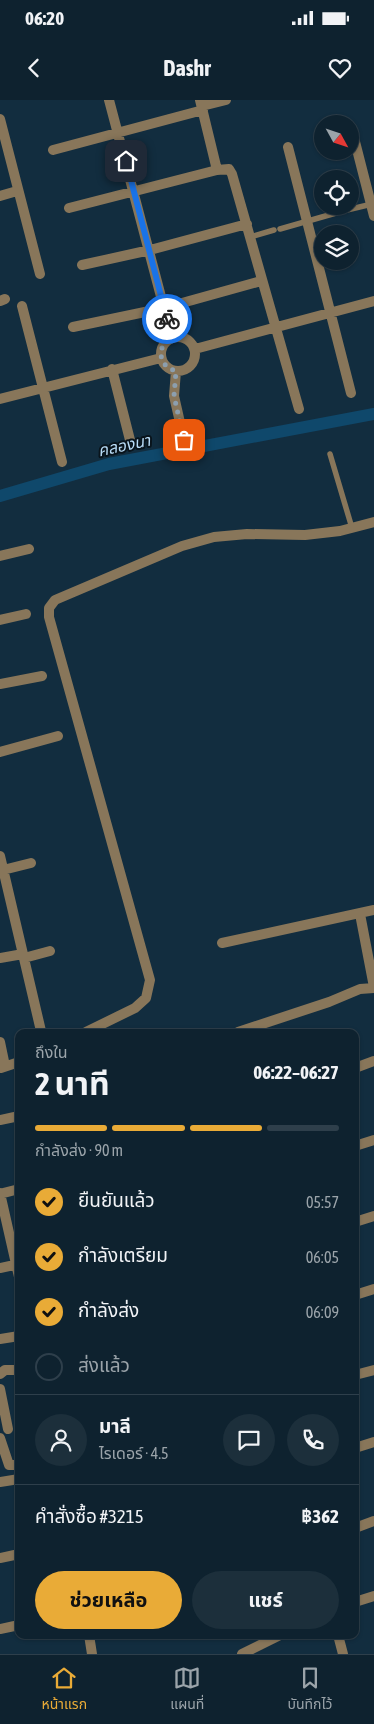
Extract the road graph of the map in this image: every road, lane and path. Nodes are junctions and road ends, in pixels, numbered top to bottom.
1 (108, 100) edge
2 (226, 100) edge
3 (201, 105) edge
4 (0, 119) edge
5 (118, 132) junction
6 (288, 147) dead end
7 (53, 150) dead end
8 (359, 156) edge
9 (217, 170) junction
10 (17, 191) junction
11 (133, 191) junction
12 (0, 196) edge
13 (372, 203) edge
14 (359, 207) edge
15 (69, 208) dead end
16 (328, 215) edge
17 (374, 216) edge
18 (307, 220) junction
19 (246, 224) junction
20 (250, 237) junction
21 (150, 250) junction
22 (82, 266) dead end
23 (40, 274) dead end
24 (261, 280) junction
25 (374, 301) edge
26 (22, 306) dead end
27 (164, 308) junction
28 (330, 312) junction
29 (73, 327) dead end
30 (276, 328) junction
31 (174, 337) junction
32 (195, 350) junction
33 (161, 358) junction
34 (112, 369) junction
35 (176, 371) junction
36 (43, 387) junction
37 (351, 393) dead end
38 (0, 398) edge
39 (299, 409) dead end
40 (184, 440) dead end
41 (131, 444) dead end
42 (330, 454) dead end
43 (62, 462) dead end
44 (374, 522) edge
45 (352, 528) junction
46 (29, 549) dead end
47 (0, 556) edge
48 (26, 614) dead end
49 (0, 620) edge
50 (42, 676) dead end
51 (0, 684) edge
52 (58, 736) dead end
53 (0, 752) edge
54 (0, 856) edge
55 (31, 864) dead end
56 (2, 868) edge
57 (374, 910) edge
58 (360, 914) junction
59 (222, 943) dead end
60 (50, 951) dead end
61 (24, 956) junction
62 (0, 958) edge
63 (374, 987) edge
64 (42, 1029) edge
65 (92, 1029) edge
66 (247, 1029) edge
67 (0, 1042) edge
68 (374, 1062) edge
69 (15, 1063) edge
70 (3, 1067) edge
71 (359, 1067) edge
72 (15, 1117) edge
73 (0, 1120) edge
74 (374, 1140) edge
75 (359, 1145) edge
76 (15, 1190) edge
77 (0, 1193) edge
78 (374, 1216) edge
79 (359, 1221) edge
80 (15, 1253) edge
81 (15, 1266) edge
82 (0, 1268) edge
83 (374, 1289) edge
84 (359, 1294) edge
85 (15, 1337) edge
86 (0, 1339) edge
87 (15, 1370) edge
88 (374, 1370) edge
89 (0, 1374) edge
90 (359, 1374) edge
91 (0, 1389) edge
92 (9, 1430) edge
93 (0, 1438) edge
94 (374, 1442) edge
95 (359, 1447) edge
96 (15, 1465) edge
97 (15, 1480) edge
98 (0, 1482) edge
99 (374, 1521) edge
100 (359, 1527) edge
101 (15, 1555) edge
102 (0, 1558) edge
103 (374, 1596) edge
104 (359, 1601) edge
105 (15, 1626) edge
106 (0, 1629) edge
107 (90, 1639) edge
108 (272, 1639) edge
109 (339, 1639) edge
110 (92, 1654) edge
111 (242, 1654) edge
112 (344, 1654) edge

1 - 5 street
2 - 3 street
3 - 5 street
3 - 9 street
4 - 10 street
5 - 7 street
5 - 11 street
6 - 18 street
8 - 13 street
9 - 11 street
9 - 19 street
10 - 12 street
10 - 23 street
11 - 15 street
11 - 21 street
13 - 14 lane
13 - 17 street
16 - 18 lane
18 - 20 lane
18 - 28 street
19 - 20 street
19 - 21 street
20 - 24 street
21 - 22 street
21 - 27 street
24 - 27 street
24 - 30 street
25 - 28 street
26 - 36 street
27 - 29 street
27 - 31 street
28 - 30 street
28 - 37 street
30 - 32 street
30 - 39 street
31 - 32 street
31 - 33 street
32 - 35 street
33 - 34 street
33 - 35 street
34 - 36 street
34 - 41 street
35 - 40 street
36 - 38 street
36 - 43 street
42 - 45 lane
44 - 45 street
45 - 65 street
46 - 47 street
48 - 49 street
50 - 51 street
52 - 53 street
54 - 56 street
55 - 56 street
56 - 61 street
57 - 58 street
58 - 59 street
58 - 63 street
60 - 61 street
61 - 62 street
61 - 64 street
63 - 66 street
67 - 70 street
68 - 71 street
69 - 70 street
72 - 73 street
74 - 75 street
76 - 77 street
77 - 80 street
78 - 79 street
81 - 82 street
83 - 84 street
85 - 86 street
87 - 89 street
88 - 90 street
91 - 92 street
93 - 96 street
94 - 95 street
97 - 98 street
99 - 100 street
101 - 102 street
103 - 104 street
105 - 106 street
107 - 110 street
108 - 111 street
109 - 112 street

